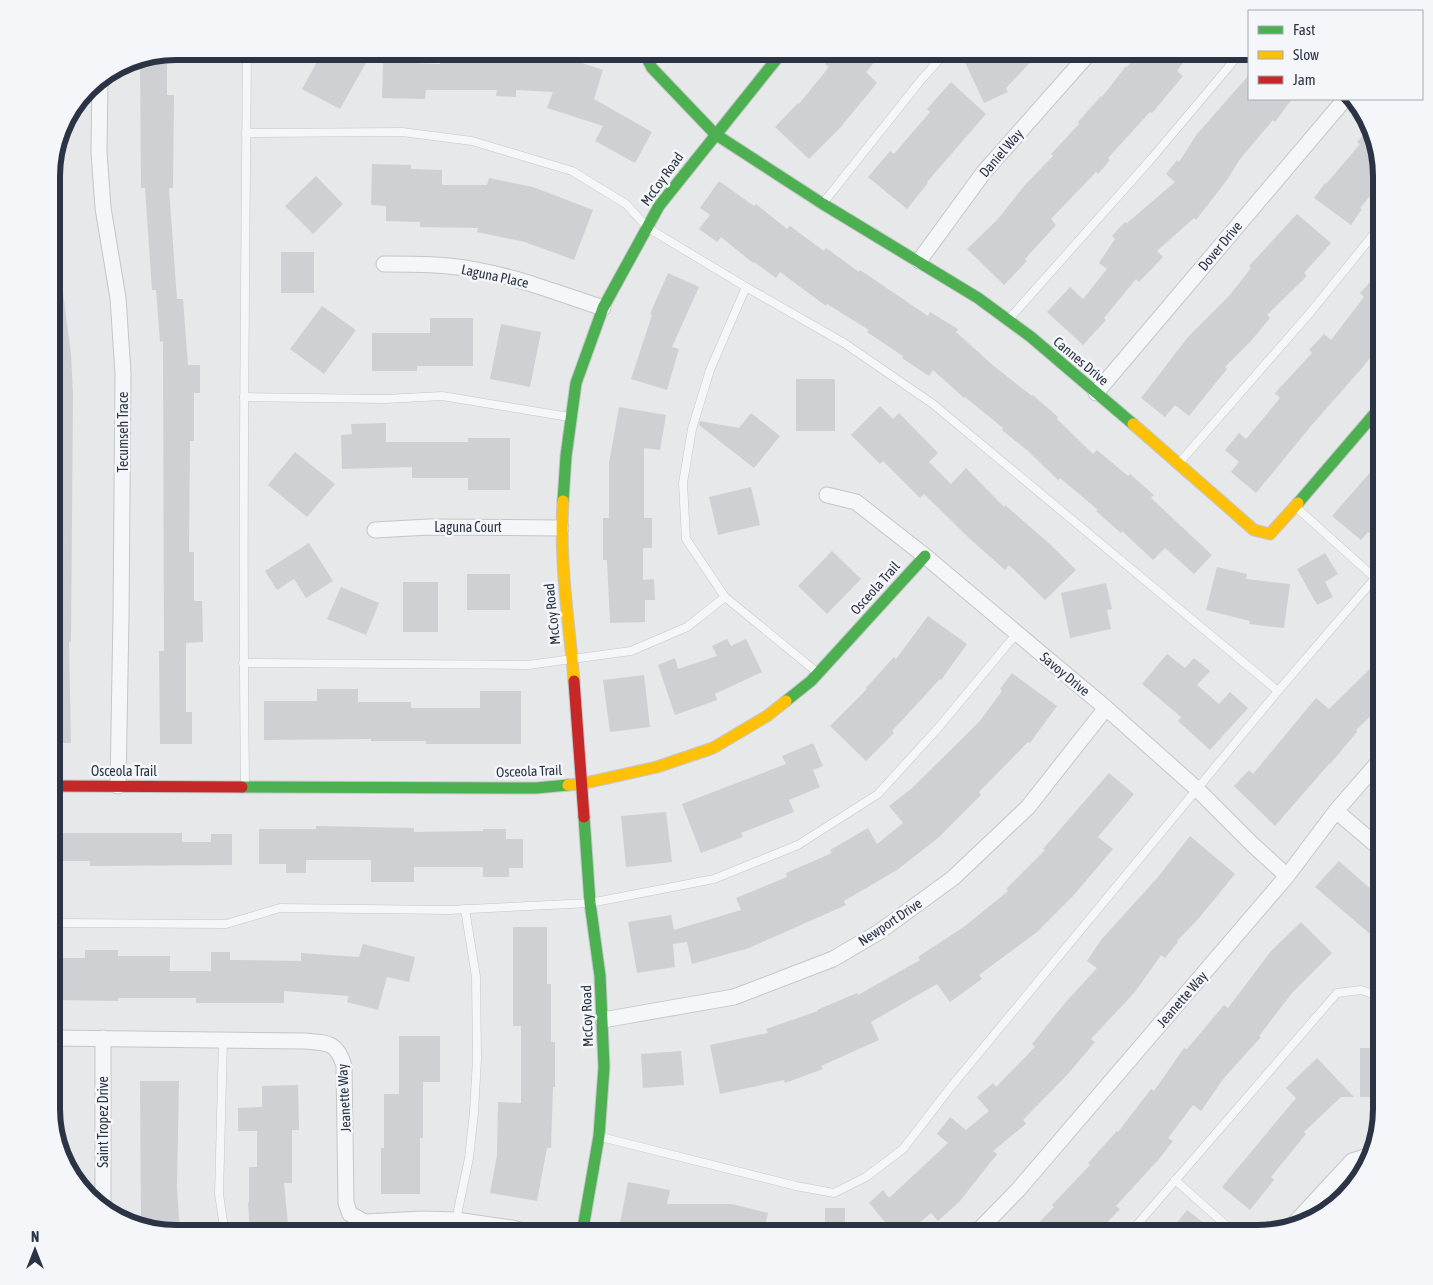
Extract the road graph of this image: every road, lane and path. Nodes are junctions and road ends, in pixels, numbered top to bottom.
1 (246, 60) edge
2 (648, 60) edge
3 (776, 60) edge
4 (939, 60) edge
5 (1083, 60) edge
6 (1234, 60) edge
7 (100, 89) edge
8 (1344, 100) edge
9 (246, 133) junction
10 (715, 134) junction
11 (823, 204) junction
12 (648, 228) junction
13 (1373, 235) edge
14 (919, 261) junction
15 (384, 264) dead end
16 (746, 287) junction
17 (603, 308) junction
18 (1008, 320) junction
19 (1096, 393) junction
20 (244, 397) junction
21 (1373, 416) edge
22 (571, 417) junction
23 (1179, 463) junction
24 (827, 494) dead end
25 (1296, 506) junction
26 (561, 528) junction
27 (375, 530) dead end
28 (925, 556) junction
29 (1373, 575) edge
30 (1373, 581) edge
31 (725, 597) junction
32 (1017, 633) junction
33 (572, 659) junction
34 (243, 663) junction
35 (818, 674) junction
36 (1278, 692) junction
37 (1106, 708) junction
38 (1373, 768) edge
39 (581, 784) junction
40 (60, 786) edge
41 (118, 786) junction
42 (245, 786) junction
43 (1198, 789) junction
44 (1336, 811) junction
45 (1373, 842) edge
46 (1287, 876) junction
47 (590, 903) junction
48 (465, 909) junction
49 (60, 923) edge
50 (1373, 994) edge
51 (603, 1020) junction
52 (60, 1038) edge
53 (102, 1038) junction
54 (223, 1040) junction
55 (599, 1136) junction
56 (1361, 1158) edge
57 (1175, 1180) junction
58 (102, 1198) edge
59 (1301, 1216) edge
60 (456, 1220) junction
61 (224, 1225) edge
62 (491, 1225) edge
63 (584, 1225) edge
64 (985, 1225) edge
65 (1137, 1225) edge
66 (1226, 1225) edge

1 - 9 lane
2 - 10 street, Cannes Drive
3 - 10 street, McCoy Road
4 - 11 lane
5 - 14 street, Daniel Way
6 - 18 lane
7 - 41 street, Tecumseh Trace
8 - 19 street, Dover Drive
9 - 12 lane
9 - 20 lane
10 - 11 street, Cannes Drive
10 - 12 street, McCoy Road
11 - 14 street, Cannes Drive
12 - 16 lane
12 - 17 street, McCoy Road
13 - 23 lane
14 - 18 street, Cannes Drive
15 - 17 street, Laguna Place
16 - 31 lane
16 - 36 lane
17 - 22 street, McCoy Road
18 - 19 street, Cannes Drive
19 - 23 street, Cannes Drive
20 - 22 lane
20 - 34 lane
21 - 25 street, Cannes Drive
22 - 26 street, McCoy Road
23 - 25 street, Cannes Drive
24 - 28 street, Savoy Drive
25 - 29 lane
26 - 27 street, Laguna Court
26 - 33 street, McCoy Road
28 - 32 street, Savoy Drive
28 - 35 street, Osceola Trail
30 - 36 lane
31 - 33 lane
31 - 35 lane
32 - 37 street, Savoy Drive
32 - 47 lane
33 - 34 lane
33 - 39 street, McCoy Road
34 - 42 lane
35 - 39 street, Osceola Trail
36 - 43 lane
37 - 43 street, Savoy Drive
37 - 51 street, Newport Drive
38 - 44 street, Jeanette Way
39 - 42 street, Osceola Trail
39 - 47 street, McCoy Road
40 - 41 street, Osceola Trail
41 - 42 street, Osceola Trail
43 - 46 street, Savoy Drive
43 - 55 lane
44 - 45 street
44 - 46 street, Jeanette Way
46 - 64 street, Jeanette Way
47 - 48 lane
47 - 51 street, McCoy Road
48 - 49 lane
48 - 60 lane
50 - 57 lane
51 - 55 street, McCoy Road
52 - 53 street, Jeanette Way
53 - 54 street, Jeanette Way
53 - 58 street, Saint Tropez Drive
54 - 60 street, Jeanette Way
54 - 61 lane
55 - 63 street, McCoy Road
56 - 59 street
57 - 65 lane
57 - 66 lane
60 - 62 street, Jeanette Way

